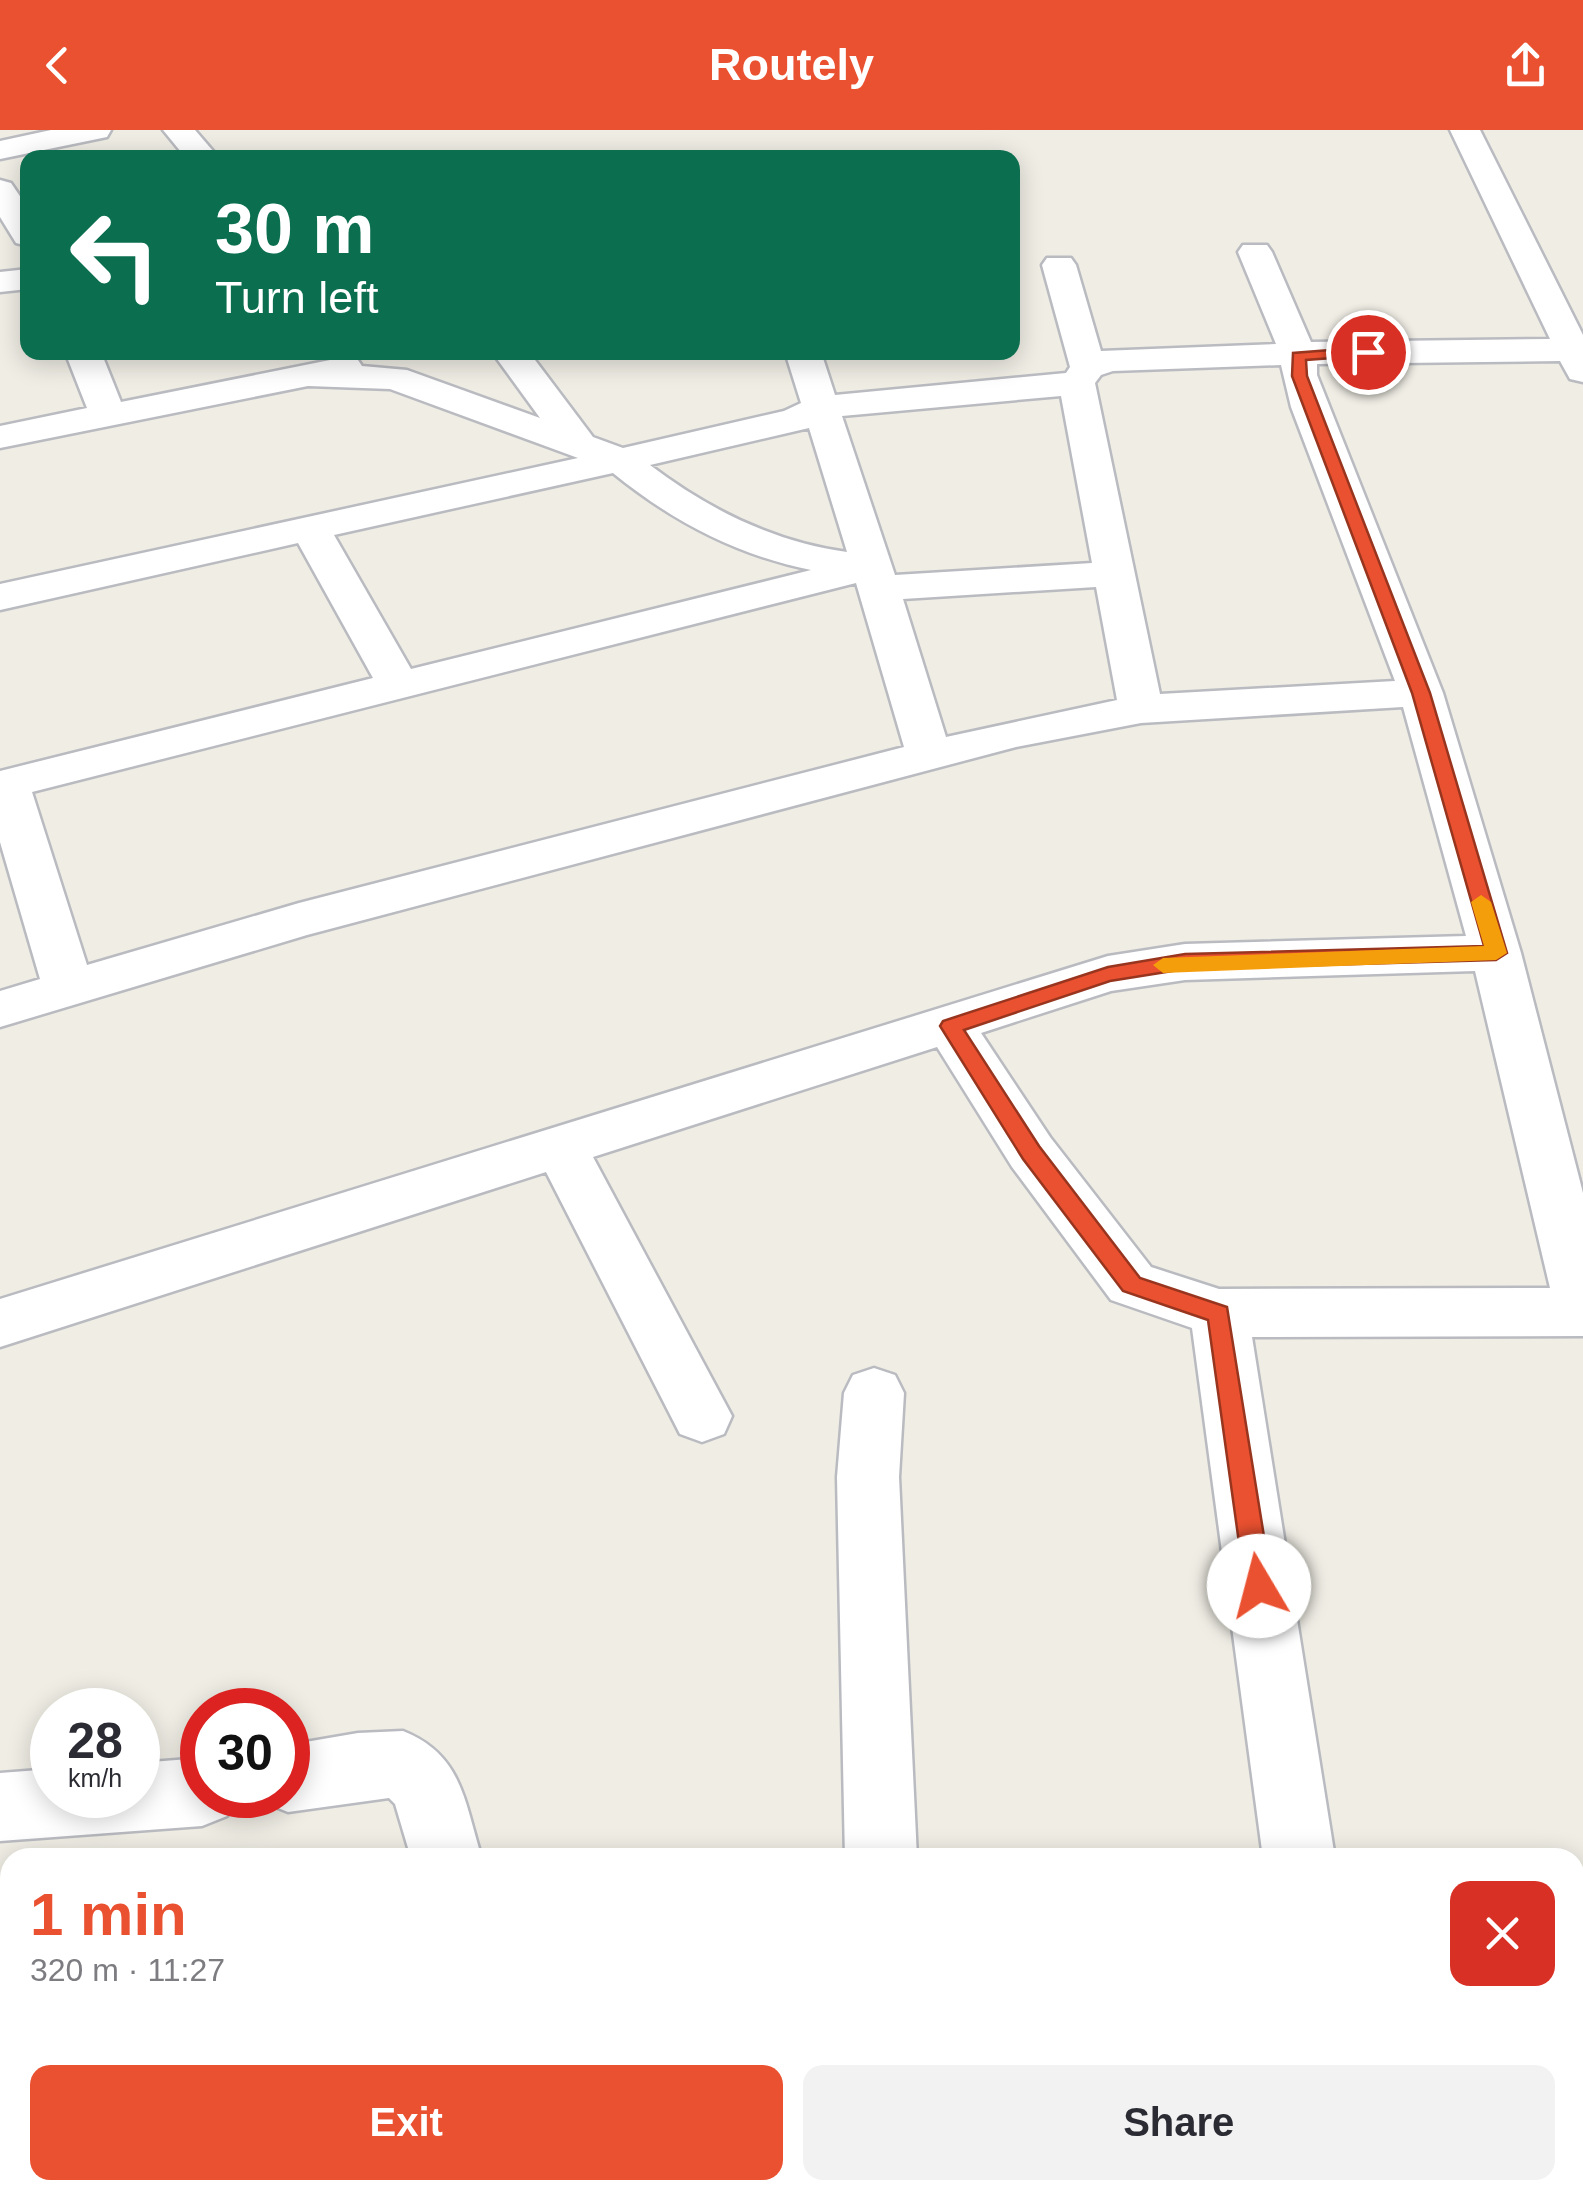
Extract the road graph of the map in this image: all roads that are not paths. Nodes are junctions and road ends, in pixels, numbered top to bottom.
1 (96, 130) edge
2 (178, 130) edge
3 (1465, 130) edge
4 (0, 150) edge
5 (197, 150) edge
6 (0, 190) edge
7 (20, 223) edge
8 (1255, 252) dead end
9 (1059, 265) dead end
10 (1299, 356) junction
11 (86, 360) edge
12 (386, 360) edge
13 (516, 360) edge
14 (806, 360) edge
15 (1578, 361) edge
16 (1082, 375) junction
17 (310, 376) junction
18 (821, 407) junction
19 (109, 417) junction
20 (0, 438) edge
21 (579, 445) junction
22 (620, 460) junction
23 (310, 529) junction
24 (1115, 574) junction
25 (876, 578) junction
26 (0, 597) edge
27 (399, 686) junction
28 (1421, 693) junction
29 (1141, 709) junction
30 (930, 755) junction
31 (3, 772) edge
32 (1496, 953) junction
33 (69, 990) junction
34 (0, 1010) edge
35 (950, 1026) junction
36 (560, 1146) junction
37 (1583, 1309) edge
38 (1219, 1314) junction
39 (0, 1322) edge
40 (874, 1393) dead end
41 (702, 1416) dead end
42 (310, 1774) edge
43 (180, 1794) edge
44 (0, 1807) edge
45 (444, 1848) edge
46 (881, 1848) edge
47 (1298, 1848) edge

1 - 4 street
2 - 5 street
3 - 15 street
6 - 7 street
8 - 10 street
9 - 16 street
10 - 15 street
10 - 16 street
10 - 28 street
11 - 19 street
12 - 17 street
13 - 21 street
14 - 18 street
16 - 18 street
16 - 24 street
17 - 19 street
17 - 21 street
18 - 22 street
18 - 25 street
19 - 20 street
21 - 22 street
22 - 23 street
22 - 25 street
23 - 26 street
23 - 27 street
24 - 25 street
24 - 29 street
25 - 27 street
25 - 30 street
27 - 31 street
28 - 29 street
28 - 32 street
29 - 30 street
30 - 33 street
31 - 33 street
32 - 35 street
32 - 37 street
33 - 34 street
35 - 36 street
35 - 38 street
36 - 39 street
36 - 41 street
37 - 38 street
38 - 47 street
40 - 46 street
42 - 45 street
43 - 44 street

